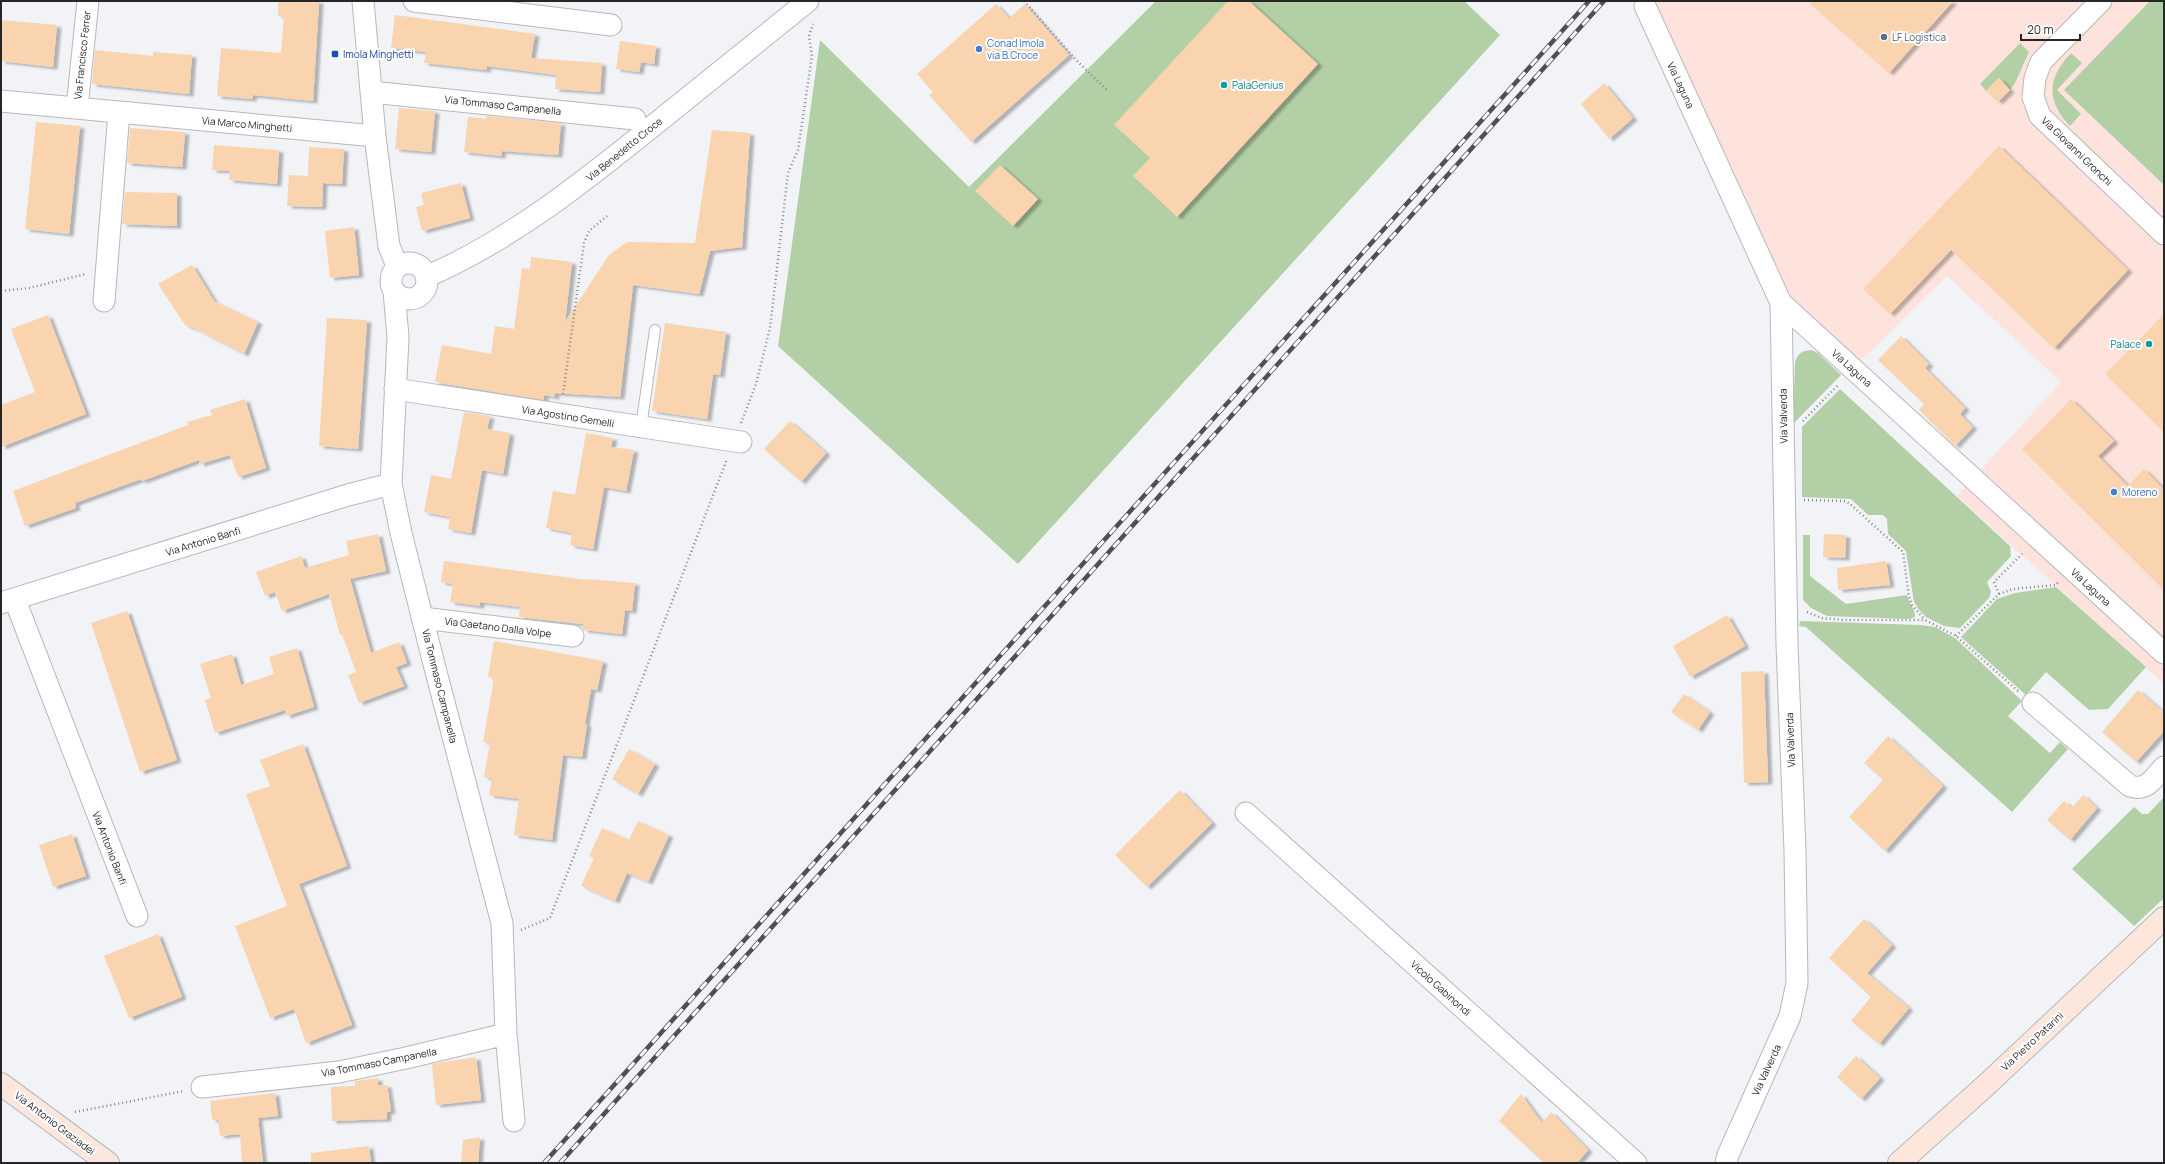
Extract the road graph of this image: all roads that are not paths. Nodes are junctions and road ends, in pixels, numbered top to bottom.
1 (88, 1) edge
2 (363, 1) edge
3 (414, 1) edge
4 (808, 1) edge
5 (2101, 1) edge
6 (1645, 6) dead end
7 (611, 25) dead end
8 (371, 92) junction
9 (1, 101) edge
10 (76, 108) junction
11 (119, 112) junction
12 (635, 119) dead end
13 (375, 136) junction
14 (2164, 234) edge
15 (401, 265) junction
16 (426, 277) junction
17 (404, 294) junction
18 (104, 301) dead end
19 (1780, 303) junction
20 (655, 330) dead end
21 (395, 389) junction
22 (641, 427) junction
23 (737, 442) road end
24 (391, 484) junction
25 (8, 602) edge
26 (422, 618) junction
27 (573, 636) dead end
28 (2164, 653) edge
29 (2027, 698) road end
30 (2164, 767) edge
31 (1246, 813) dead end
32 (137, 916) dead end
33 (2164, 918) edge
34 (506, 1034) junction
35 (1, 1084) edge
36 (202, 1087) road end
37 (514, 1121) dead end
38 (108, 1163) edge
39 (1636, 1163) edge
40 (1726, 1163) edge
41 (1899, 1163) edge

1 - 10 street, Via Francisco Ferrer
2 - 8 street
3 - 7 street
4 - 16 street, Via Benedetto Croce
5 - 14 street, Via Giovanni Gronchi
6 - 19 street, Via Laguna
8 - 12 street, Via Tommaso Campanella
8 - 13 street
9 - 10 street, Via Marco Minghetti
10 - 11 street, Via Marco Minghetti
11 - 13 street, Via Marco Minghetti
11 - 18 street
13 - 15 street
15 - 16 street
15 - 17 street, Via Tommaso Campanella
16 - 17 street
17 - 21 street, Via Tommaso Campanella
19 - 28 street, Via Laguna
19 - 40 street, Via Valverda
20 - 22 lane
21 - 22 street, Via Agostino Gemelli
21 - 24 street, Via Tommaso Campanella
22 - 23 street, Via Agostino Gemelli
24 - 25 street, Via Antonio Banfi
24 - 26 street, Via Tommaso Campanella
25 - 32 street, Via Antonio Banfi
26 - 27 street, Via Gaetano Dalla Volpe
26 - 34 street, Via Tommaso Campanella
29 - 30 street
31 - 39 street, Vicolo Gabinondi
33 - 41 main road, Via Pietro Patarini
34 - 36 street, Via Tommaso Campanella
34 - 37 street, Via Tommaso Campanella
35 - 38 main road, Via Antonio Graziadei

